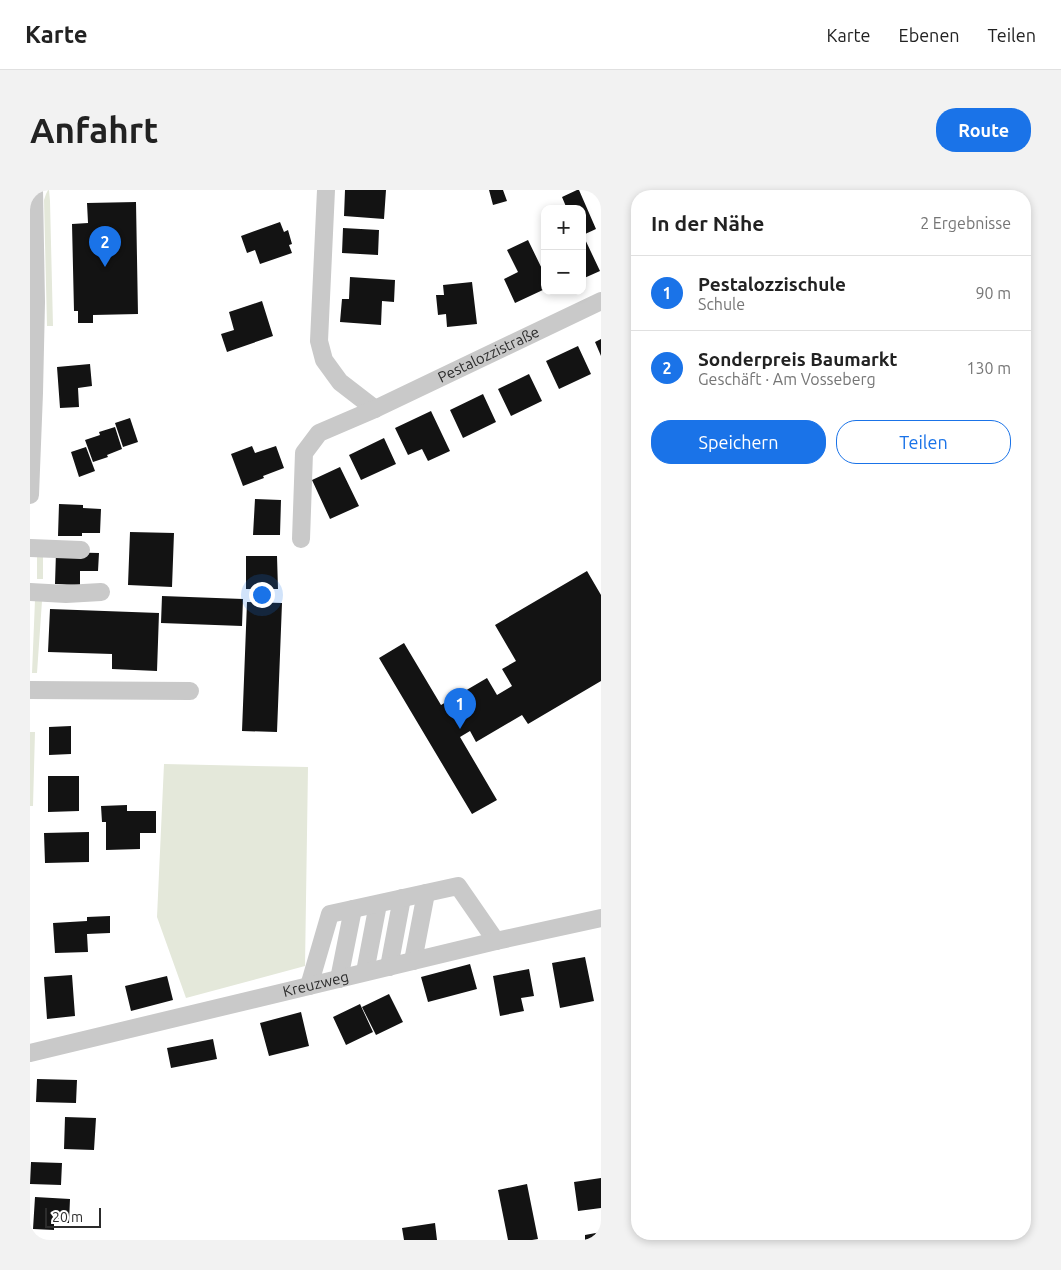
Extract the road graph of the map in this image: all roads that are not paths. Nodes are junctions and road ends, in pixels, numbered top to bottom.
1 (34, 190) edge
2 (326, 190) edge
3 (601, 301) edge
4 (375, 409) junction
5 (30, 495) edge
6 (301, 539) dead end
7 (30, 548) edge
8 (81, 550) dead end
9 (30, 592) edge
10 (100, 592) dead end
11 (30, 690) edge
12 (190, 691) dead end
13 (426, 893) junction
14 (402, 898) junction
15 (378, 904) junction
16 (353, 909) junction
17 (601, 918) edge
18 (496, 941) junction
19 (413, 961) junction
20 (389, 967) junction
21 (365, 972) junction
22 (339, 978) junction
23 (309, 986) junction
24 (30, 1053) edge

1 - 5 street
2 - 4 street
3 - 4 street, Pestalozzistraße
4 - 6 street, Pestalozzistraße
7 - 8 street
9 - 10 street
11 - 12 street
13 - 14 street
13 - 18 street
13 - 19 street
14 - 15 street
14 - 20 street
15 - 16 street
15 - 21 street
16 - 22 street
16 - 23 street
17 - 18 street, Kreuzweg
18 - 19 street, Kreuzweg
19 - 20 street, Kreuzweg
20 - 21 street, Kreuzweg
21 - 22 street, Kreuzweg
22 - 23 street, Kreuzweg
23 - 24 street, Kreuzweg

